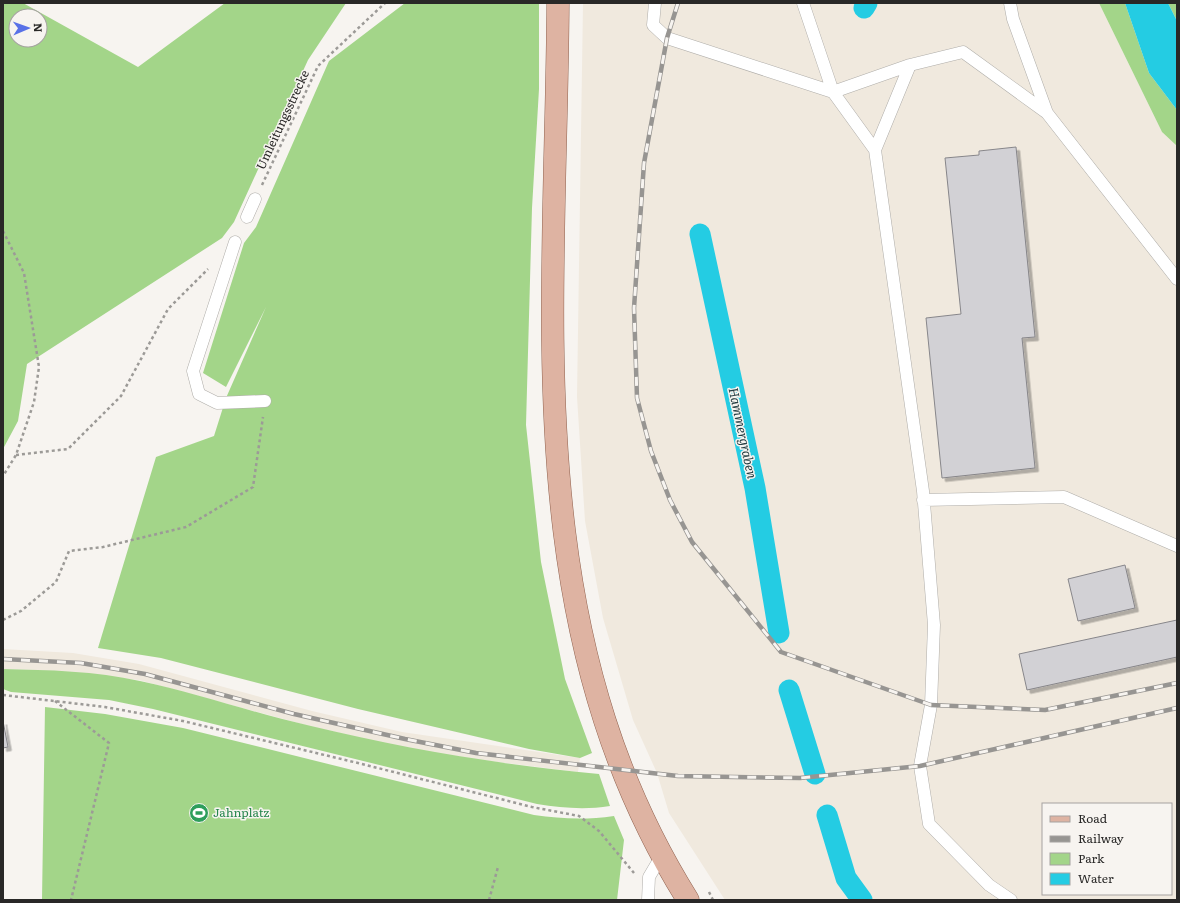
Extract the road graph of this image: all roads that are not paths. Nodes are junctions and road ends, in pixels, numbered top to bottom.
1 (558, 3) edge
2 (655, 3) edge
3 (803, 3) edge
4 (1010, 3) edge
5 (910, 65) junction
6 (833, 92) junction
7 (1047, 113) junction
8 (875, 150) junction
9 (255, 199) road end
10 (247, 217) dead end
11 (236, 242) dead end
12 (1177, 279) edge
13 (265, 401) road end
14 (923, 500) junction
15 (1177, 546) edge
16 (662, 855) junction
17 (648, 900) edge
18 (688, 900) edge
19 (1011, 900) edge

1 - 16 main road
2 - 6 lane
3 - 6 lane
4 - 7 lane
5 - 6 lane
5 - 7 lane
5 - 8 lane
6 - 8 lane
7 - 12 lane
8 - 14 lane
9 - 10 lane
11 - 13 lane
14 - 15 lane
14 - 19 lane
16 - 17 lane
16 - 18 main road

